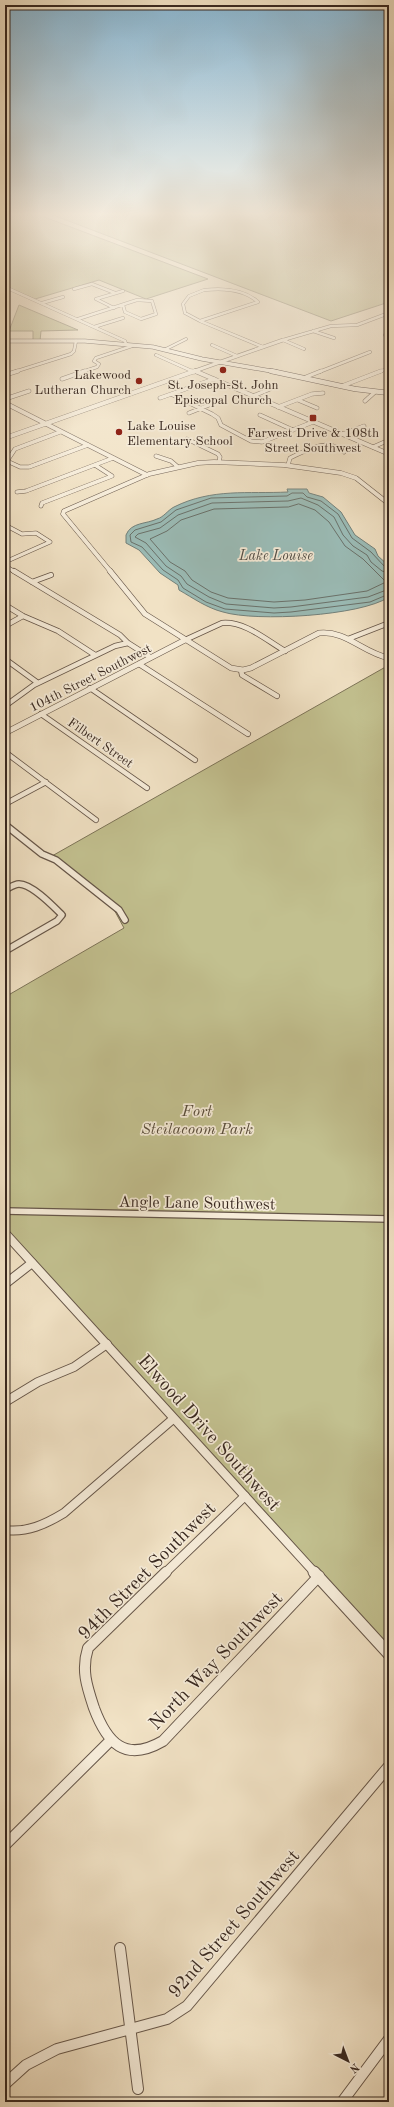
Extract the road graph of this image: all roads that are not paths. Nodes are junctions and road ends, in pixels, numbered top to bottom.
1 (65, 313) edge
2 (97, 313) edge
3 (128, 313) edge
4 (156, 313) edge
5 (186, 313) edge
6 (225, 313) edge
7 (389, 313) edge
8 (123, 318) dead end
9 (78, 319) junction
10 (200, 320) junction
11 (94, 327) junction
12 (313, 331) junction
13 (334, 338) dead end
14 (186, 339) dead end
15 (283, 340) junction
16 (5, 341) edge
17 (76, 341) junction
18 (126, 344) junction
19 (134, 345) junction
20 (212, 345) dead end
21 (263, 347) junction
22 (304, 348) dead end
23 (164, 350) junction
24 (370, 352) dead end
25 (156, 355) dead end
26 (237, 356) junction
27 (220, 362) junction
28 (389, 368) edge
29 (194, 371) junction
30 (5, 375) edge
31 (306, 377) junction
32 (62, 379) dead end
33 (214, 379) junction
34 (342, 386) junction
35 (270, 389) dead end
36 (29, 391) dead end
37 (375, 392) junction
38 (389, 392) edge
39 (323, 393) dead end
40 (173, 395) junction
41 (253, 396) junction
42 (5, 398) edge
43 (160, 398) dead end
44 (224, 399) dead end
45 (298, 400) junction
46 (365, 401) dead end
47 (5, 403) edge
48 (278, 407) junction
49 (200, 408) junction
50 (317, 408) dead end
51 (189, 413) dead end
52 (260, 415) dead end
53 (313, 422) junction
54 (45, 424) junction
55 (364, 426) dead end
56 (292, 430) junction
57 (60, 432) junction
58 (343, 434) junction
59 (6, 436) edge
60 (187, 439) dead end
61 (389, 440) edge
62 (88, 445) junction
63 (373, 447) junction
64 (344, 452) dead end
65 (389, 454) edge
66 (156, 456) dead end
67 (113, 458) junction
68 (219, 462) junction
69 (95, 465) junction
70 (288, 465) junction
71 (178, 467) junction
72 (147, 475) junction
73 (17, 492) dead end
74 (389, 504) edge
75 (41, 506) dead end
76 (5, 525) edge
77 (5, 562) edge
78 (5, 566) edge
79 (51, 575) dead end
80 (32, 582) junction
81 (5, 605) edge
82 (23, 616) junction
83 (389, 623) edge
84 (5, 626) edge
85 (348, 639) junction
86 (185, 640) junction
87 (128, 644) junction
88 (285, 651) junction
89 (95, 655) junction
90 (150, 657) junction
91 (389, 658) edge
92 (5, 659) edge
93 (139, 664) junction
94 (241, 670) junction
95 (38, 683) junction
96 (90, 688) junction
97 (277, 696) dead end
98 (5, 706) edge
99 (41, 714) junction
100 (5, 733) edge
101 (248, 734) dead end
102 (5, 752) edge
103 (195, 760) dead end
104 (46, 782) junction
105 (147, 788) dead end
106 (5, 804) edge
107 (96, 820) dead end
108 (5, 825) edge
109 (5, 890) edge
110 (125, 920) dead end
111 (5, 951) edge
112 (5, 1211) edge
113 (389, 1219) edge
114 (5, 1233) edge
115 (32, 1263) junction
116 (5, 1284) edge
117 (107, 1344) junction
118 (5, 1402) edge
119 (173, 1419) junction
120 (245, 1496) junction
121 (5, 1530) edge
122 (318, 1576) junction
123 (389, 1654) edge
124 (111, 1740) junction
125 (389, 1766) edge
126 (5, 1845) edge
127 (120, 1948) dead end
128 (130, 2029) junction
129 (389, 2040) edge
130 (5, 2084) edge
131 (138, 2089) dead end
132 (342, 2102) edge

1 - 9 street
2 - 9 street
3 - 4 street
5 - 10 street
6 - 10 street
7 - 12 street
8 - 11 street
9 - 11 street
10 - 21 street
11 - 18 street
12 - 13 street
12 - 15 street
14 - 23 street
15 - 21 street
15 - 22 street
16 - 17 main road
17 - 18 main road
17 - 30 street
18 - 19 main road
19 - 23 main road
19 - 32 street
20 - 26 street
21 - 26 street
23 - 27 main road
24 - 31 street
25 - 29 street
26 - 27 street
27 - 29 street
27 - 31 main road
28 - 34 street
29 - 33 street
29 - 54 street
31 - 34 main road
33 - 40 street
33 - 41 street
34 - 37 main road
35 - 41 street
36 - 42 street
37 - 38 main road
37 - 46 street
39 - 45 street
40 - 43 street
40 - 49 street
41 - 48 street
44 - 49 street
45 - 48 street
45 - 50 street
47 - 54 street
48 - 53 street
49 - 51 street
49 - 56 street
52 - 56 street
53 - 56 street
53 - 58 street
54 - 57 street
54 - 59 street
55 - 58 street
57 - 62 street
57 - 62 street
58 - 63 street
60 - 68 street
61 - 63 street
62 - 67 street
63 - 65 street
64 - 70 street
66 - 71 street
67 - 69 street
67 - 72 street
68 - 70 street
68 - 71 street
69 - 73 street
69 - 75 street
70 - 74 street
71 - 72 street
72 - 86 street
76 - 77 street
78 - 80 street
79 - 80 street
80 - 87 street
81 - 82 street
82 - 84 street
82 - 89 street
83 - 85 street
85 - 88 street
85 - 91 street
86 - 88 street
86 - 90 street, 104th Street Southwest
86 - 94 street
87 - 89 street
87 - 90 street
88 - 94 street
89 - 95 street
90 - 93 street, 104th Street Southwest
92 - 95 street
93 - 96 street, 104th Street Southwest
93 - 101 street
94 - 97 street
95 - 98 street
96 - 99 street, 104th Street Southwest
96 - 103 street
99 - 100 street, 104th Street Southwest
99 - 105 street, Filbert Street
102 - 104 street
104 - 106 street
104 - 107 street
108 - 110 street
109 - 111 street
112 - 113 street, Angle Lane Southwest
114 - 115 street, Elwood Drive Southwest
115 - 116 street
115 - 117 street, Elwood Drive Southwest
117 - 118 street
117 - 119 street, Elwood Drive Southwest
119 - 120 street, Elwood Drive Southwest
119 - 121 street
120 - 122 street, Elwood Drive Southwest
120 - 124 street, 94th Street Southwest
122 - 123 street, Elwood Drive Southwest
122 - 124 street, North Way Southwest
124 - 126 street
125 - 128 street, 92nd Street Southwest
127 - 128 street
128 - 130 street, 92nd Street Southwest
128 - 131 street
129 - 132 street

